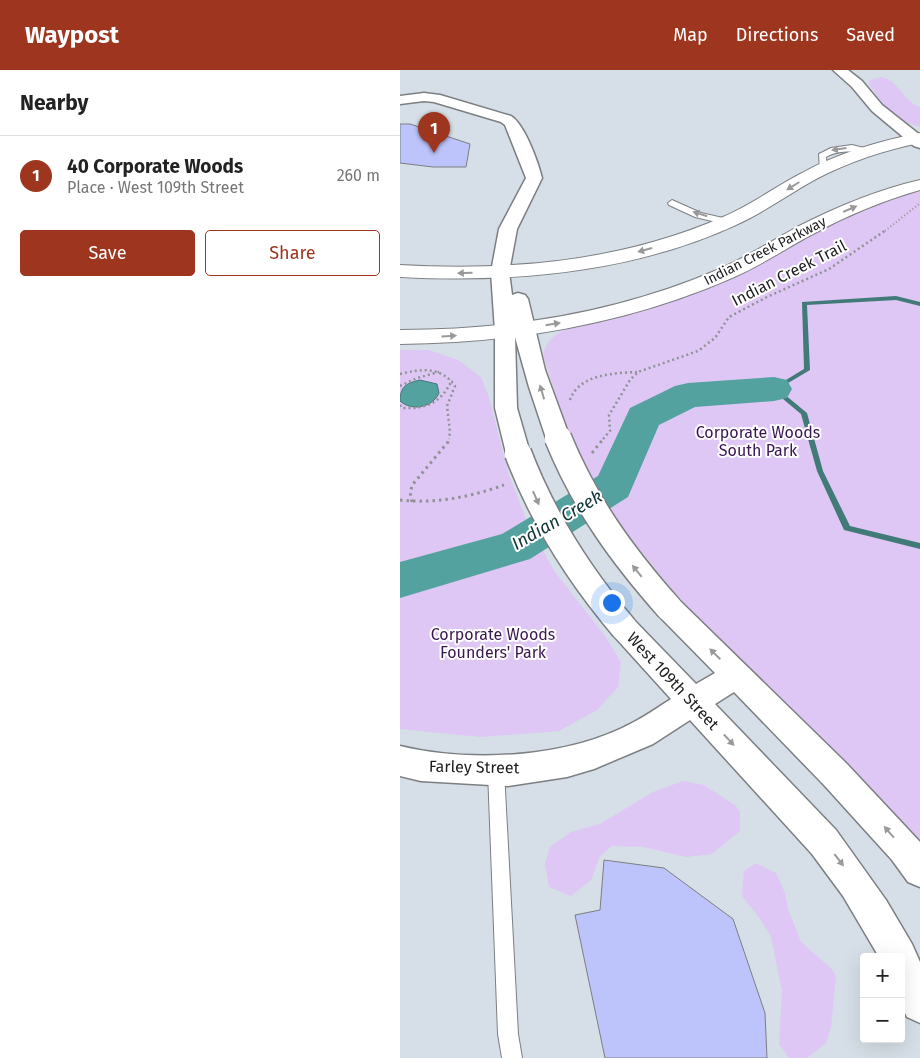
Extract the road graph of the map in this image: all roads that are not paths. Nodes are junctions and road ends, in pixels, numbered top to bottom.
1 (840, 70) edge
2 (400, 100) edge
3 (918, 140) edge
4 (920, 185) edge
5 (672, 203) dead end
6 (729, 222) junction
7 (505, 266) junction
8 (400, 271) edge
9 (514, 330) junction
10 (400, 337) edge
11 (518, 453) joint
12 (624, 628) joint
13 (736, 675) junction
14 (693, 702) junction
15 (400, 761) edge
16 (496, 771) junction
17 (920, 870) edge
18 (897, 953) edge
19 (905, 971) edge
20 (920, 1004) edge
21 (512, 1058) edge

1 - 3 street
2 - 7 street, West 109th Street
3 -> 6 street
9 -> 4 street, Indian Creek Parkway
6 -> 5 lane
6 -> 7 street
7 -> 8 street
7 - 9 street, West 109th Street
10 -> 9 street, Indian Creek Parkway
9 - 11 street, West 109th Street
13 -> 9 street, West 109th Street, bridge
11 -> 12 street, West 109th Street, bridge
12 - 14 street, West 109th Street
13 - 14 street, Farley Street
17 -> 13 street, West 109th Street
14 - 16 street, Farley Street
14 -> 18 street, West 109th Street
15 - 16 street, Farley Street
16 - 21 lane
19 - 20 street

